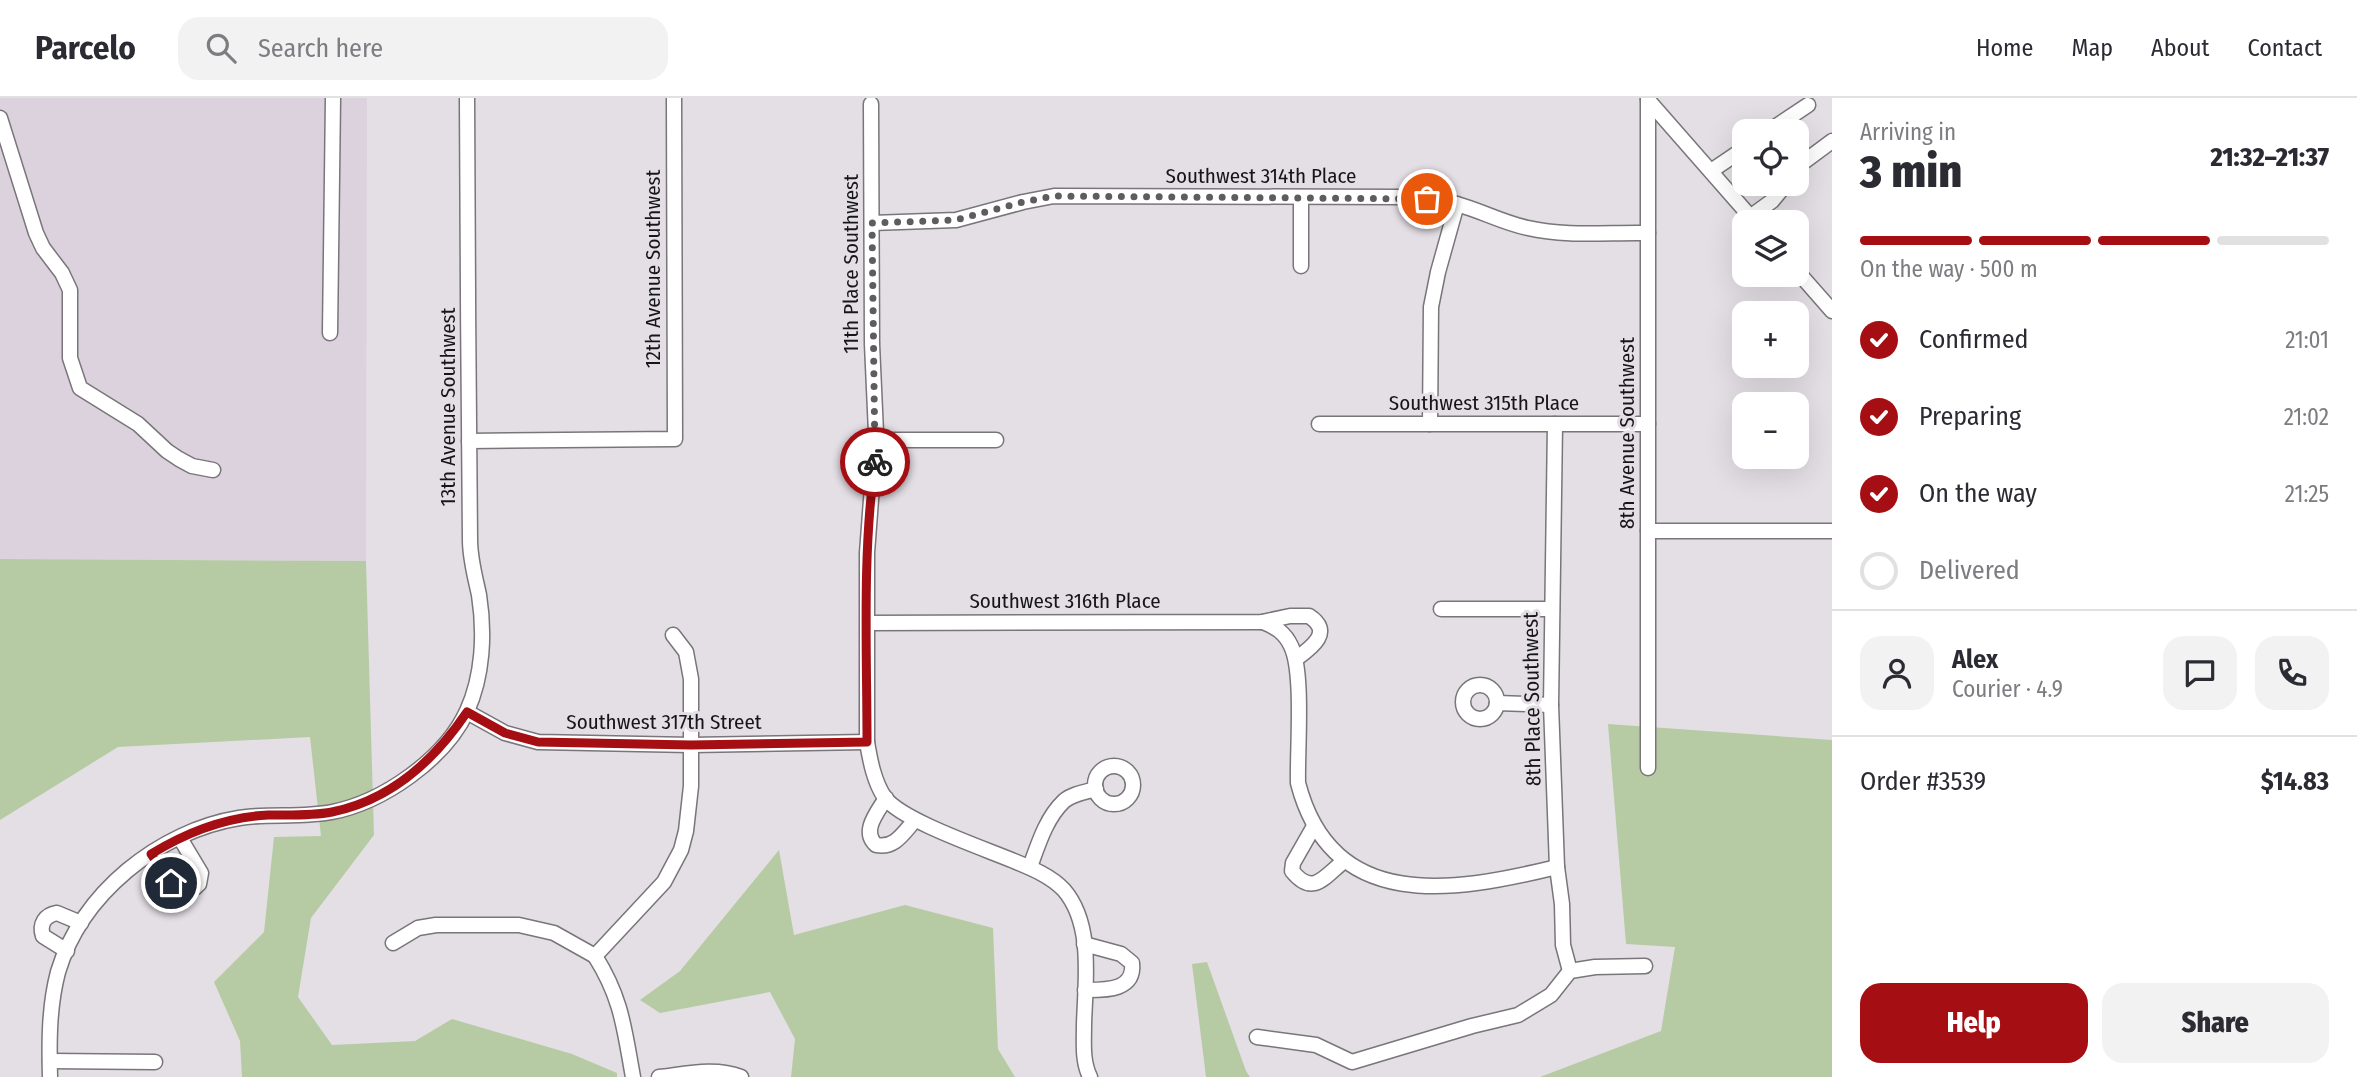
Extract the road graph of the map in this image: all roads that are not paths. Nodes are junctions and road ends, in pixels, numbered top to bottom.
1 (333, 98) edge
2 (467, 98) edge
3 (674, 98) edge
4 (1648, 99) edge
5 (871, 104) dead end
6 (1808, 105) dead end
7 (0, 118) edge
8 (1787, 119) edge
9 (1832, 141) edge
10 (1732, 157) edge
11 (1809, 158) edge
12 (1711, 171) junction
13 (1776, 196) edge
14 (1301, 197) junction
15 (1457, 204) junction
16 (1745, 210) edge
17 (1762, 210) edge
18 (872, 223) junction
19 (1648, 233) junction
20 (1301, 266) dead end
21 (1809, 285) edge
22 (1832, 311) edge
23 (330, 333) dead end
24 (1319, 424) dead end
25 (1430, 424) junction
26 (1555, 424) junction
27 (1648, 424) junction
28 (876, 440) junction
29 (996, 440) dead end
30 (469, 441) junction
31 (213, 470) dead end
32 (1648, 531) junction
33 (1832, 531) edge
34 (1441, 609) dead end
35 (1552, 609) junction
36 (1262, 622) junction
37 (868, 623) junction
38 (673, 635) dead end
39 (1296, 659) junction
40 (1497, 703) dead end
41 (1551, 705) junction
42 (467, 712) junction
43 (867, 742) junction
44 (691, 745) junction
45 (1648, 768) dead end
46 (1096, 789) dead end
47 (886, 798) junction
48 (915, 820) junction
49 (1314, 828) junction
50 (180, 838) junction
51 (151, 854) junction
52 (1344, 861) junction
53 (1030, 867) junction
54 (1556, 867) junction
55 (81, 923) junction
56 (393, 943) dead end
57 (1084, 944) junction
58 (67, 951) junction
59 (595, 956) junction
60 (1645, 966) dead end
61 (1570, 971) junction
62 (1085, 990) junction
63 (1256, 1037) dead end
64 (50, 1061) junction
65 (155, 1062) dead end
66 (50, 1077) edge
67 (633, 1077) edge
68 (659, 1077) edge
69 (741, 1077) edge
70 (1090, 1077) edge

1 - 23 street
2 - 30 street, 13th Avenue Southwest
3 - 30 street, 12th Avenue Southwest
4 - 12 street
4 - 19 street, 8th Avenue Southwest
5 - 18 street, 11th Place Southwest
6 - 8 street
7 - 31 street
9 - 11 street
10 - 12 street
12 - 16 street
13 - 17 street
14 - 15 street, Southwest 314th Place
14 - 18 street, Southwest 314th Place
14 - 20 street
15 - 19 street, Southwest 314th Place
15 - 25 street
18 - 28 street, 11th Place Southwest
19 - 27 street, 8th Avenue Southwest
21 - 22 street
24 - 25 street, Southwest 315th Place
25 - 26 street, Southwest 315th Place
26 - 27 street, Southwest 315th Place
26 - 35 street, 8th Place Southwest
27 - 32 street, 8th Avenue Southwest
28 - 29 street
28 - 37 street, 11th Place Southwest
30 - 42 street, 13th Avenue Southwest
32 - 33 street
32 - 45 street, 8th Avenue Southwest
34 - 35 street
35 - 41 street, 8th Place Southwest
36 - 37 street, Southwest 316th Place
36 - 39 street
36 - 39 street, Southwest 316th Place
37 - 43 street, 11th Place Southwest
38 - 44 street
39 - 49 street
40 - 41 street
41 - 54 street, 8th Place Southwest
42 - 44 street, Southwest 317th Street
42 - 50 street
43 - 44 street, Southwest 317th Street
43 - 47 street, 11th Place Southwest
44 - 59 street
46 - 53 street
47 - 48 street, 11th Place Southwest
47 - 48 street
48 - 53 street, 11th Place Southwest
49 - 52 street
49 - 52 street
50 - 51 street
50 - 51 street
51 - 55 street
52 - 54 street
53 - 57 street, 11th Place Southwest
54 - 61 street, 8th Place Southwest
55 - 58 street
55 - 58 street
56 - 59 street
57 - 62 street, 11th Place Southwest
57 - 62 street
58 - 64 street
59 - 67 street
60 - 61 street
61 - 63 street
62 - 70 street, 11th Place Southwest
64 - 65 street
64 - 66 street
68 - 69 street

